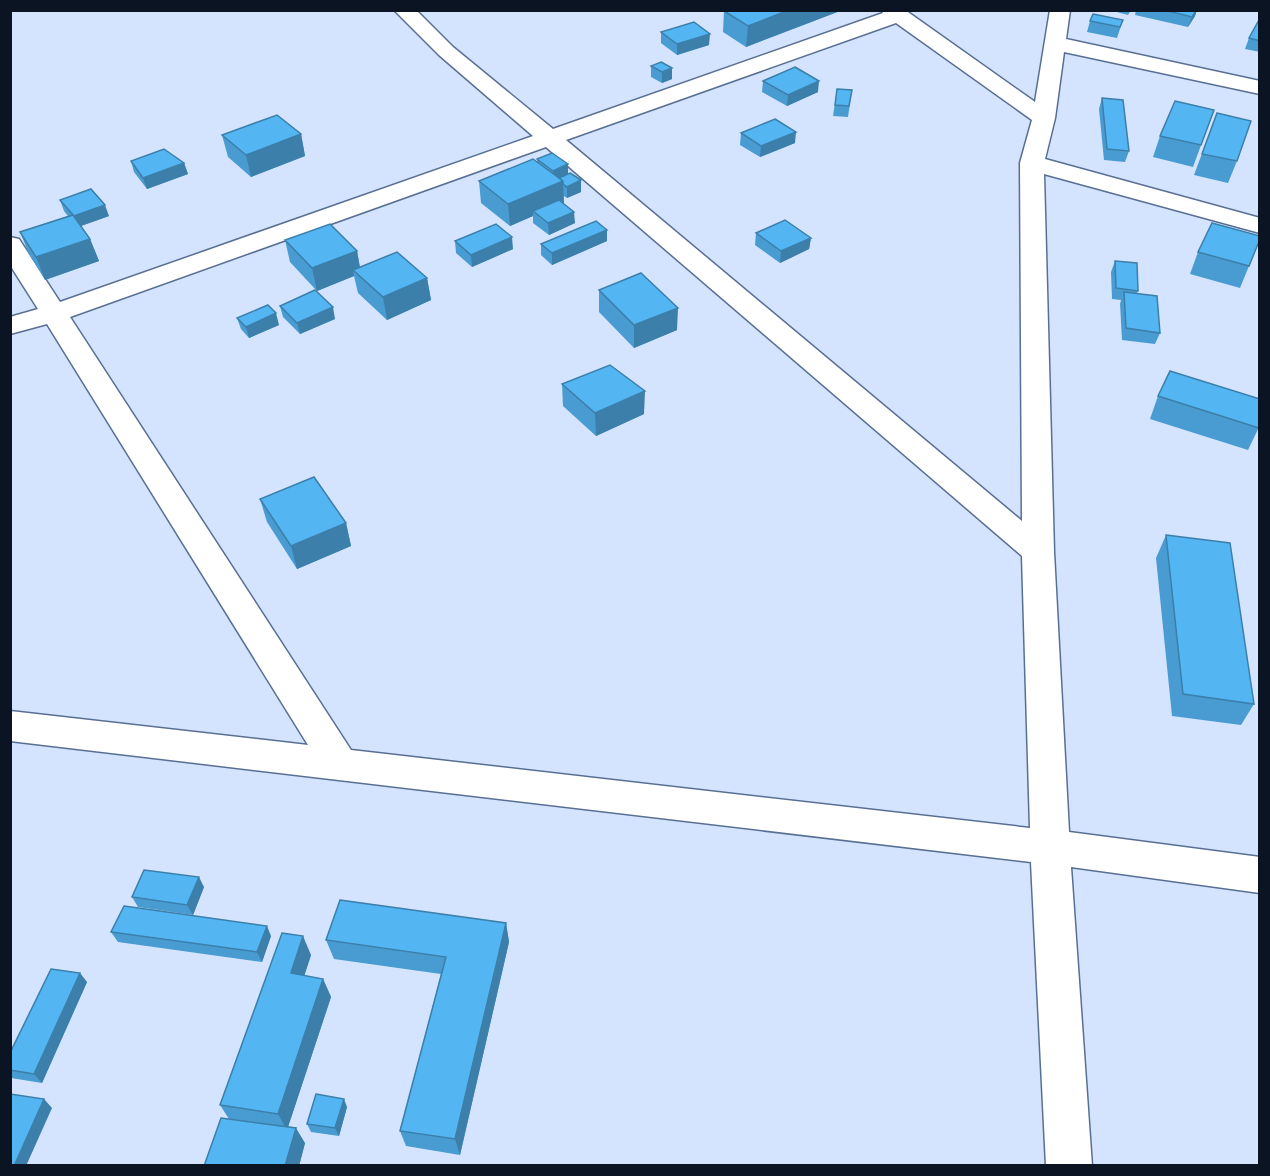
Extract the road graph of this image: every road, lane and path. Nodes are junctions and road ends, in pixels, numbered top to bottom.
1 (404, 10) edge
2 (1060, 10) edge
3 (894, 13) edge
4 (1054, 43) junction
5 (1260, 88) edge
6 (1044, 118) junction
7 (550, 138) junction
8 (1032, 163) junction
9 (1260, 226) edge
10 (10, 244) edge
11 (55, 313) junction
12 (10, 326) edge
13 (1038, 552) junction
14 (10, 726) edge
15 (340, 764) junction
16 (1050, 847) junction
17 (1260, 875) edge
18 (1069, 1166) edge

1 - 7 street
2 - 4 street
3 - 6 street
3 - 7 street
4 - 5 street
4 - 6 street
6 - 8 street
7 - 11 street
7 - 13 street
8 - 9 street
8 - 13 street
10 - 11 street
11 - 12 street
11 - 15 street
13 - 16 street
14 - 15 street
15 - 16 street
16 - 17 street
16 - 18 street

